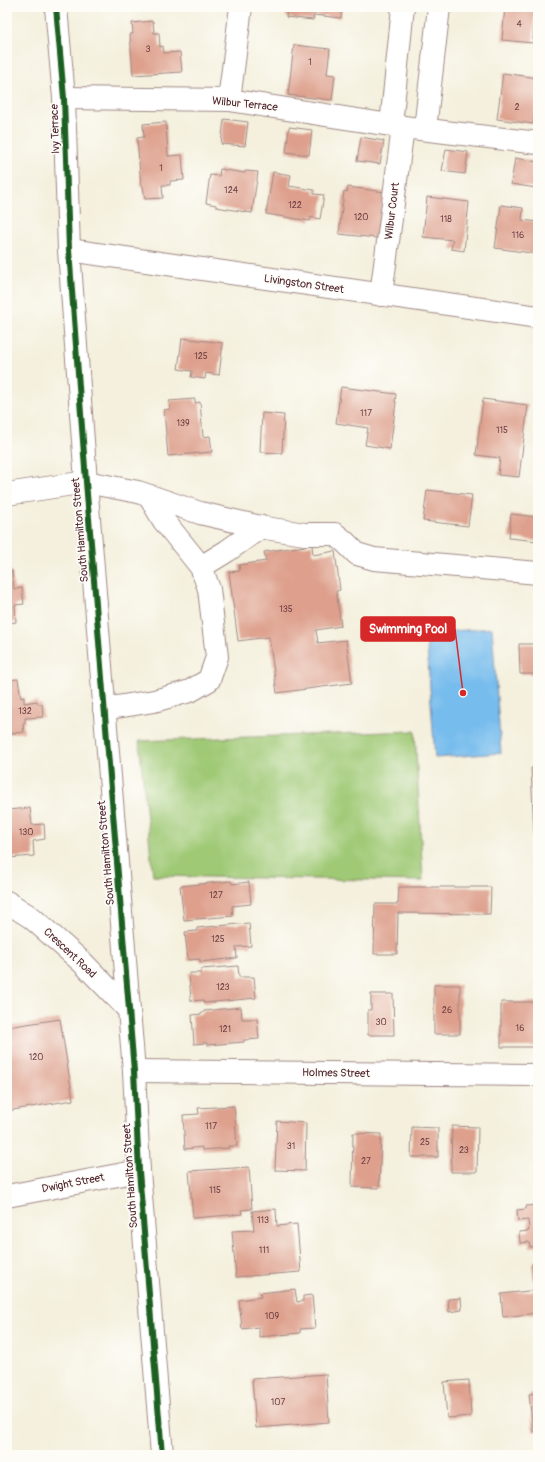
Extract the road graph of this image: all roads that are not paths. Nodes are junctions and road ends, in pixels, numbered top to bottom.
1 (56, 7) edge
2 (241, 7) edge
3 (403, 7) edge
4 (439, 7) edge
5 (64, 98) junction
6 (229, 100) junction
7 (397, 126) junction
8 (425, 129) junction
9 (538, 143) edge
10 (69, 250) junction
11 (381, 295) junction
12 (538, 317) edge
13 (86, 482) junction
14 (11, 493) edge
15 (148, 496) junction
16 (260, 527) junction
17 (201, 567) junction
18 (538, 573) edge
19 (104, 709) junction
20 (7, 902) edge
21 (128, 1009) junction
22 (134, 1071) junction
23 (538, 1075) edge
24 (139, 1171) junction
25 (7, 1196) edge
26 (162, 1455) edge

1 - 5 street, Ivy Terrace
2 - 6 street
3 - 7 street, Wilbur Court
4 - 8 street
5 - 6 street, Wilbur Terrace
5 - 10 street, Ivy Terrace
6 - 7 street, Wilbur Terrace
7 - 8 street, Wilbur Terrace
7 - 11 street, Wilbur Court
8 - 9 street, Wilbur Terrace
10 - 11 street, Livingston Street
10 - 13 street, South Hamilton Street
11 - 12 street, Livingston Street
13 - 14 street
13 - 15 street
13 - 19 street, South Hamilton Street
15 - 16 street
15 - 17 street
16 - 17 street
16 - 18 street
17 - 19 street
19 - 21 street, South Hamilton Street
20 - 21 street, Crescent Road
21 - 22 street, South Hamilton Street
22 - 23 street, Holmes Street
22 - 24 street, South Hamilton Street
24 - 25 street, Dwight Street
24 - 26 street, South Hamilton Street

